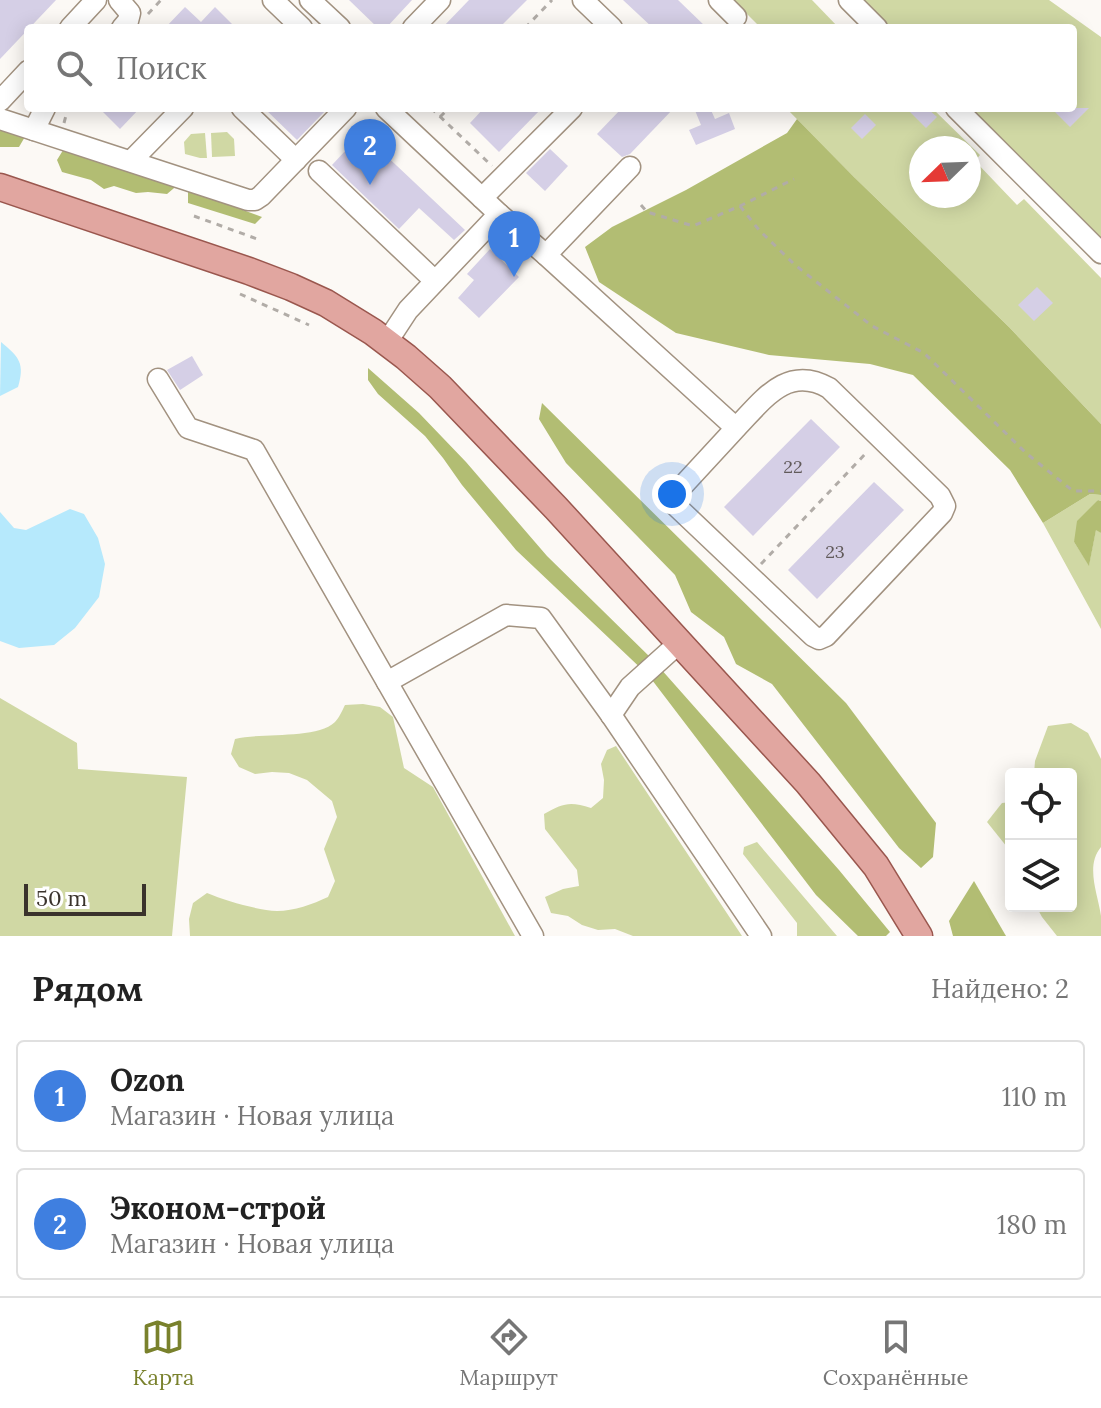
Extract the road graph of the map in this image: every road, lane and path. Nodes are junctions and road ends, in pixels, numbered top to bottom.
1 (96, 0) edge
2 (119, 0) edge
3 (273, 0) edge
4 (310, 0) edge
5 (440, 0) edge
6 (552, 0) edge
7 (583, 0) edge
8 (719, 0) edge
9 (849, 0) edge
10 (736, 17) dead end
11 (74, 24) edge
12 (125, 24) edge
13 (298, 24) edge
14 (336, 24) edge
15 (417, 24) edge
16 (529, 24) edge
17 (608, 24) edge
18 (873, 24) edge
19 (24, 75) edge
20 (0, 101) edge
21 (43, 112) edge
22 (179, 112) edge
23 (246, 112) edge
24 (342, 112) edge
25 (390, 112) edge
26 (435, 112) edge
27 (445, 112) edge
28 (568, 112) edge
29 (960, 112) edge
30 (440, 117) junction
31 (0, 119) edge
32 (34, 130) junction
33 (296, 160) junction
34 (131, 161) junction
35 (630, 167) dead end
36 (319, 171) dead end
37 (503, 177) junction
38 (794, 179) dead end
39 (0, 187) edge
40 (482, 198) junction
41 (641, 205) dead end
42 (740, 206) junction
43 (499, 214) junction
44 (194, 216) dead end
45 (260, 240) dead end
46 (1101, 253) edge
47 (546, 255) junction
48 (435, 281) junction
49 (240, 294) dead end
50 (309, 325) dead end
51 (387, 342) junction
52 (158, 379) dead end
53 (736, 428) junction
54 (880, 438) junction
55 (1101, 491) edge
56 (750, 576) junction
57 (679, 643) junction
58 (387, 682) junction
59 (611, 715) junction
60 (533, 936) edge
61 (761, 936) edge
62 (919, 936) edge

1 - 11 street
2 - 12 street
3 - 13 street
4 - 14 street
5 - 15 street
6 - 16 path
7 - 17 street
8 - 10 street
9 - 18 street
19 - 20 street
21 - 32 street
22 - 34 street
23 - 33 street
24 - 33 street
25 - 40 street
26 - 30 path
27 - 30 path
28 - 37 street
29 - 46 street
30 - 37 path
31 - 32 street
32 - 34 street
33 - 34 street
35 - 47 street
36 - 48 street
37 - 40 street
38 - 42 path
39 - 51 main road
40 - 43 street
41 - 42 path
42 - 55 path
43 - 47 street
43 - 48 street
44 - 45 path
47 - 53 street
48 - 51 street
49 - 50 path
51 - 57 main road
52 - 58 street
53 - 54 street
53 - 56 street
54 - 56 path
54 - 56 street
57 - 59 street
57 - 62 main road
58 - 59 street
58 - 60 street
59 - 61 street

